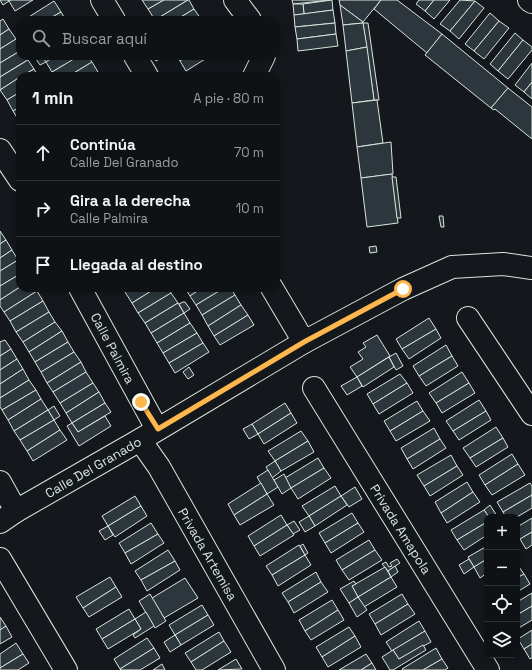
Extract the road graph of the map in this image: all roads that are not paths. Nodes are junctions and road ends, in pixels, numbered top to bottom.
1 (102, 0) edge
2 (235, 0) edge
3 (529, 0) edge
4 (532, 2) edge
5 (112, 16) edge
6 (247, 16) edge
7 (137, 60) edge
8 (262, 60) edge
9 (145, 72) edge
10 (256, 72) edge
11 (0, 150) edge
12 (16, 174) edge
13 (532, 268) edge
14 (82, 292) edge
15 (274, 292) edge
16 (468, 318) dead end
17 (304, 342) junction
18 (314, 388) dead end
19 (532, 414) edge
20 (149, 434) junction
21 (0, 482) edge
22 (8, 517) edge
23 (0, 559) edge
24 (66, 670) edge
25 (274, 670) edge
26 (488, 670) edge

1 - 5 street
2 - 6 street
3 - 4 street
7 - 9 street
8 - 10 street
11 - 12 street
13 - 17 street, Calle Del Granado
14 - 20 street, Calle Palmira
15 - 17 street
16 - 19 street
17 - 20 street, Calle Del Granado
18 - 26 street, Privada Amapola
20 - 22 street, Calle Del Granado
20 - 25 street, Privada Artemisa
21 - 22 street
23 - 24 street

